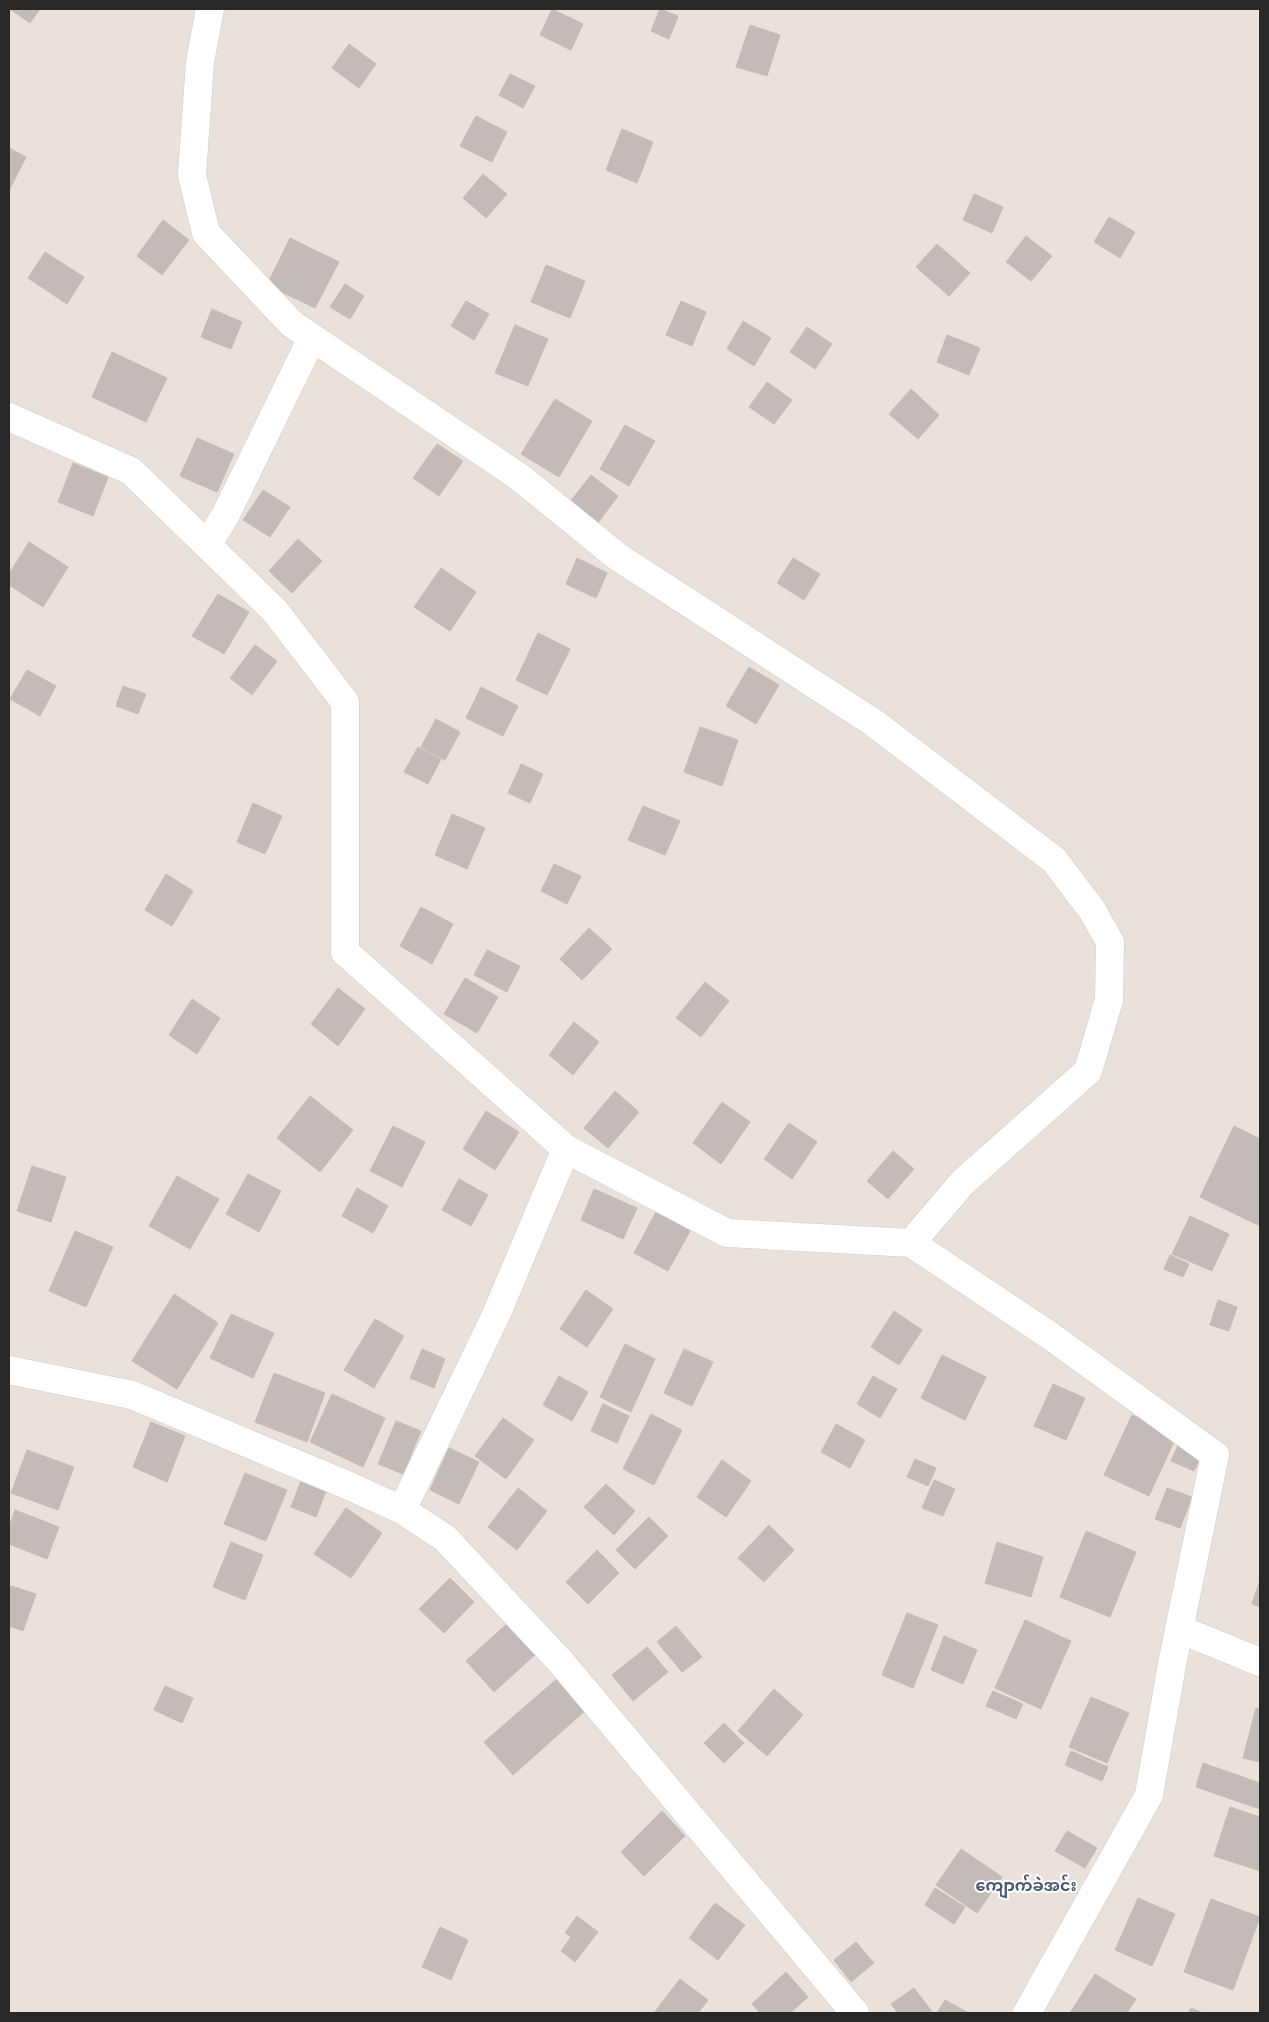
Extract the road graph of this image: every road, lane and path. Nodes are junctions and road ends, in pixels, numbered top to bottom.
1 (210, 9) edge
2 (312, 338) junction
3 (9, 417) edge
4 (207, 545) junction
5 (566, 1149) junction
6 (911, 1243) junction
7 (9, 1370) edge
8 (402, 1510) junction
9 (1179, 1629) junction
10 (1260, 1662) edge
11 (855, 2013) edge
12 (1028, 2013) edge

1 - 2 street
2 - 4 street
2 - 6 street
3 - 4 street
4 - 5 street
5 - 6 street
5 - 8 street
6 - 9 street
7 - 8 street
8 - 11 street
9 - 10 street
9 - 12 street

